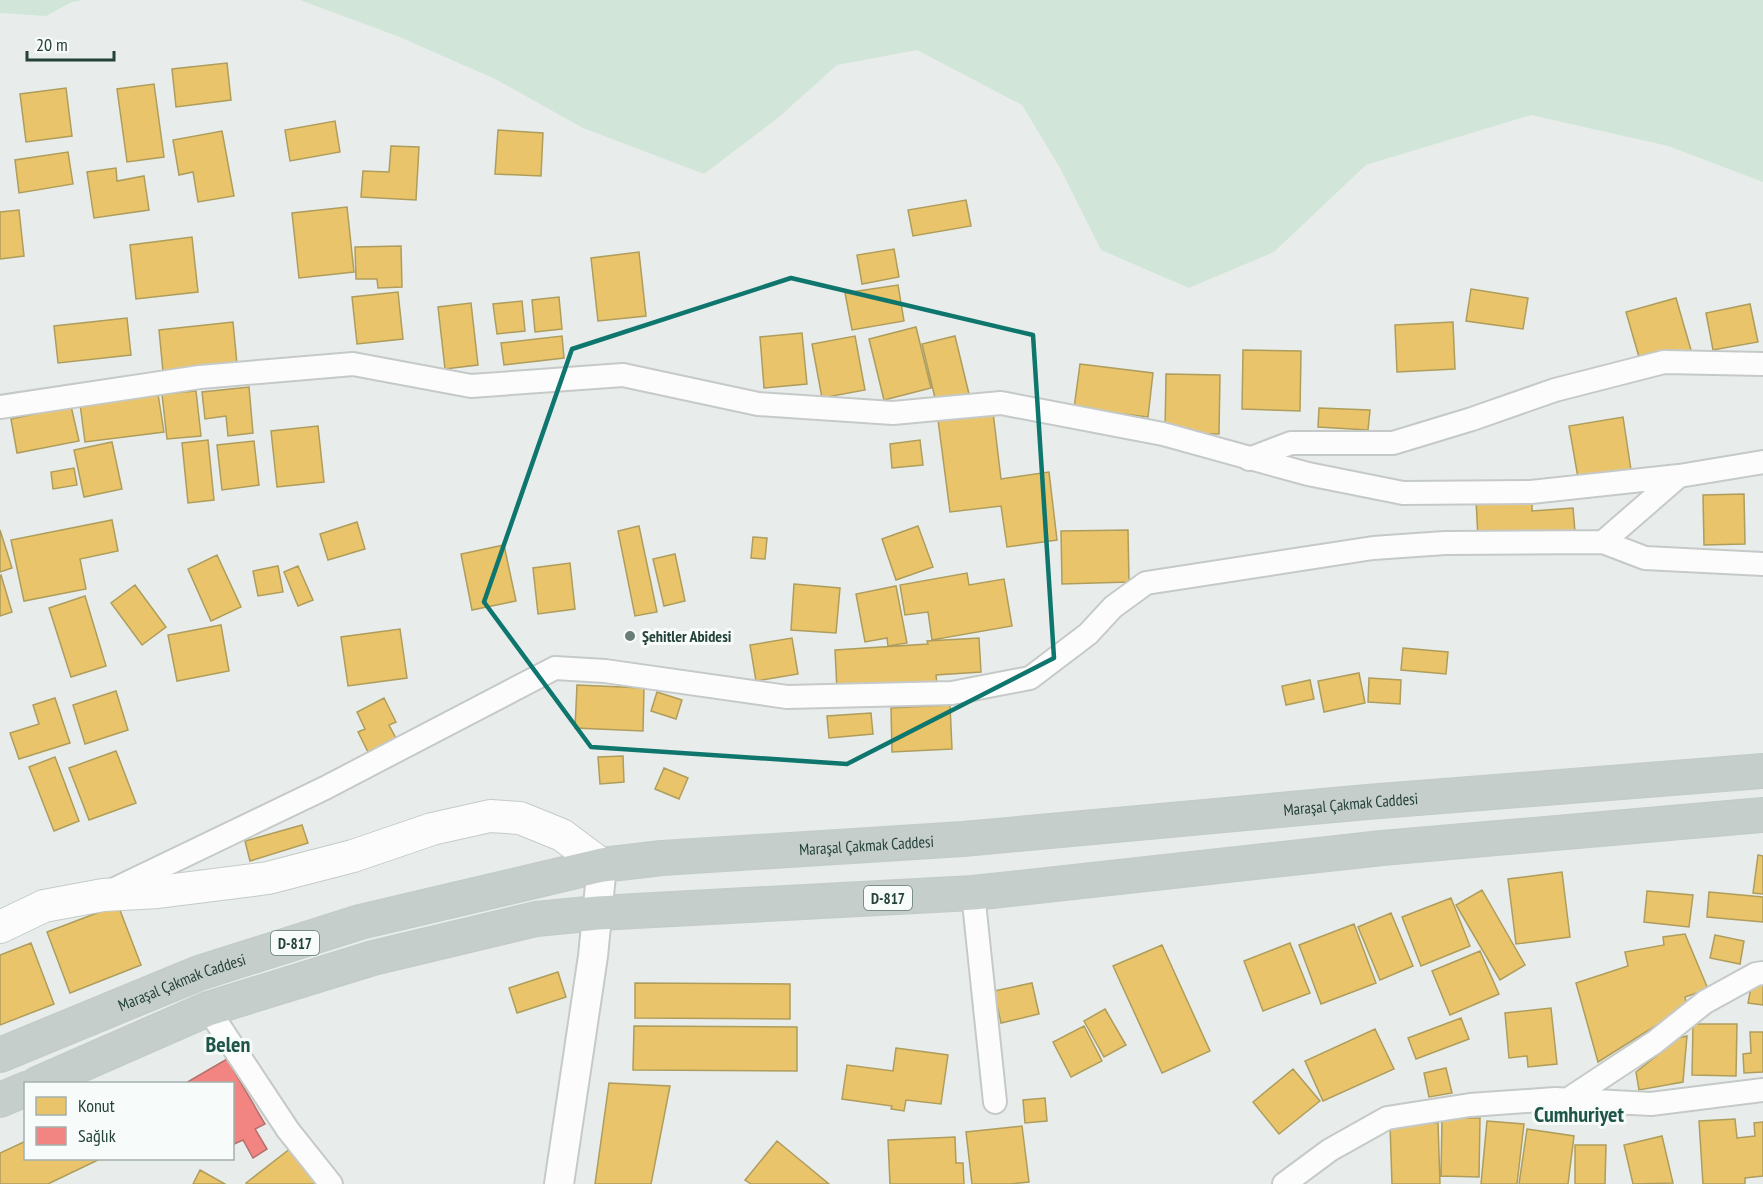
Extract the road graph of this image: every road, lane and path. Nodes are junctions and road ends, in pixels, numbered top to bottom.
1 (1763, 364) edge
2 (0, 407) edge
3 (1249, 459) junction
4 (1763, 462) edge
5 (1679, 476) junction
6 (1603, 542) junction
7 (1763, 564) edge
8 (1763, 771) edge
9 (1763, 815) edge
10 (602, 865) junction
11 (973, 893) junction
12 (103, 895) junction
13 (598, 913) junction
14 (0, 927) edge
15 (1763, 973) edge
16 (208, 1009) junction
17 (0, 1055) edge
18 (40, 1082) edge
19 (24, 1090) edge
20 (1763, 1090) edge
21 (0, 1100) edge
22 (1568, 1100) junction
23 (995, 1102) dead end
24 (331, 1184) edge
25 (560, 1184) edge
26 (1284, 1184) edge

1 - 3 street
2 - 3 street
3 - 5 street
4 - 5 street
5 - 6 street
6 - 7 street
6 - 12 street
8 - 10 highway, Maraşal Çakmak Caddesi / D-817
9 - 11 highway, D-817
10 - 12 main road
10 - 13 street
10 - 17 highway, Maraşal Çakmak Caddesi / D-817
11 - 13 highway, D-817
11 - 23 street
12 - 14 main road
13 - 16 highway, D-817
13 - 25 street
15 - 22 street
16 - 18 highway, D-817
16 - 24 street
19 - 21 highway
20 - 22 street
22 - 26 street

